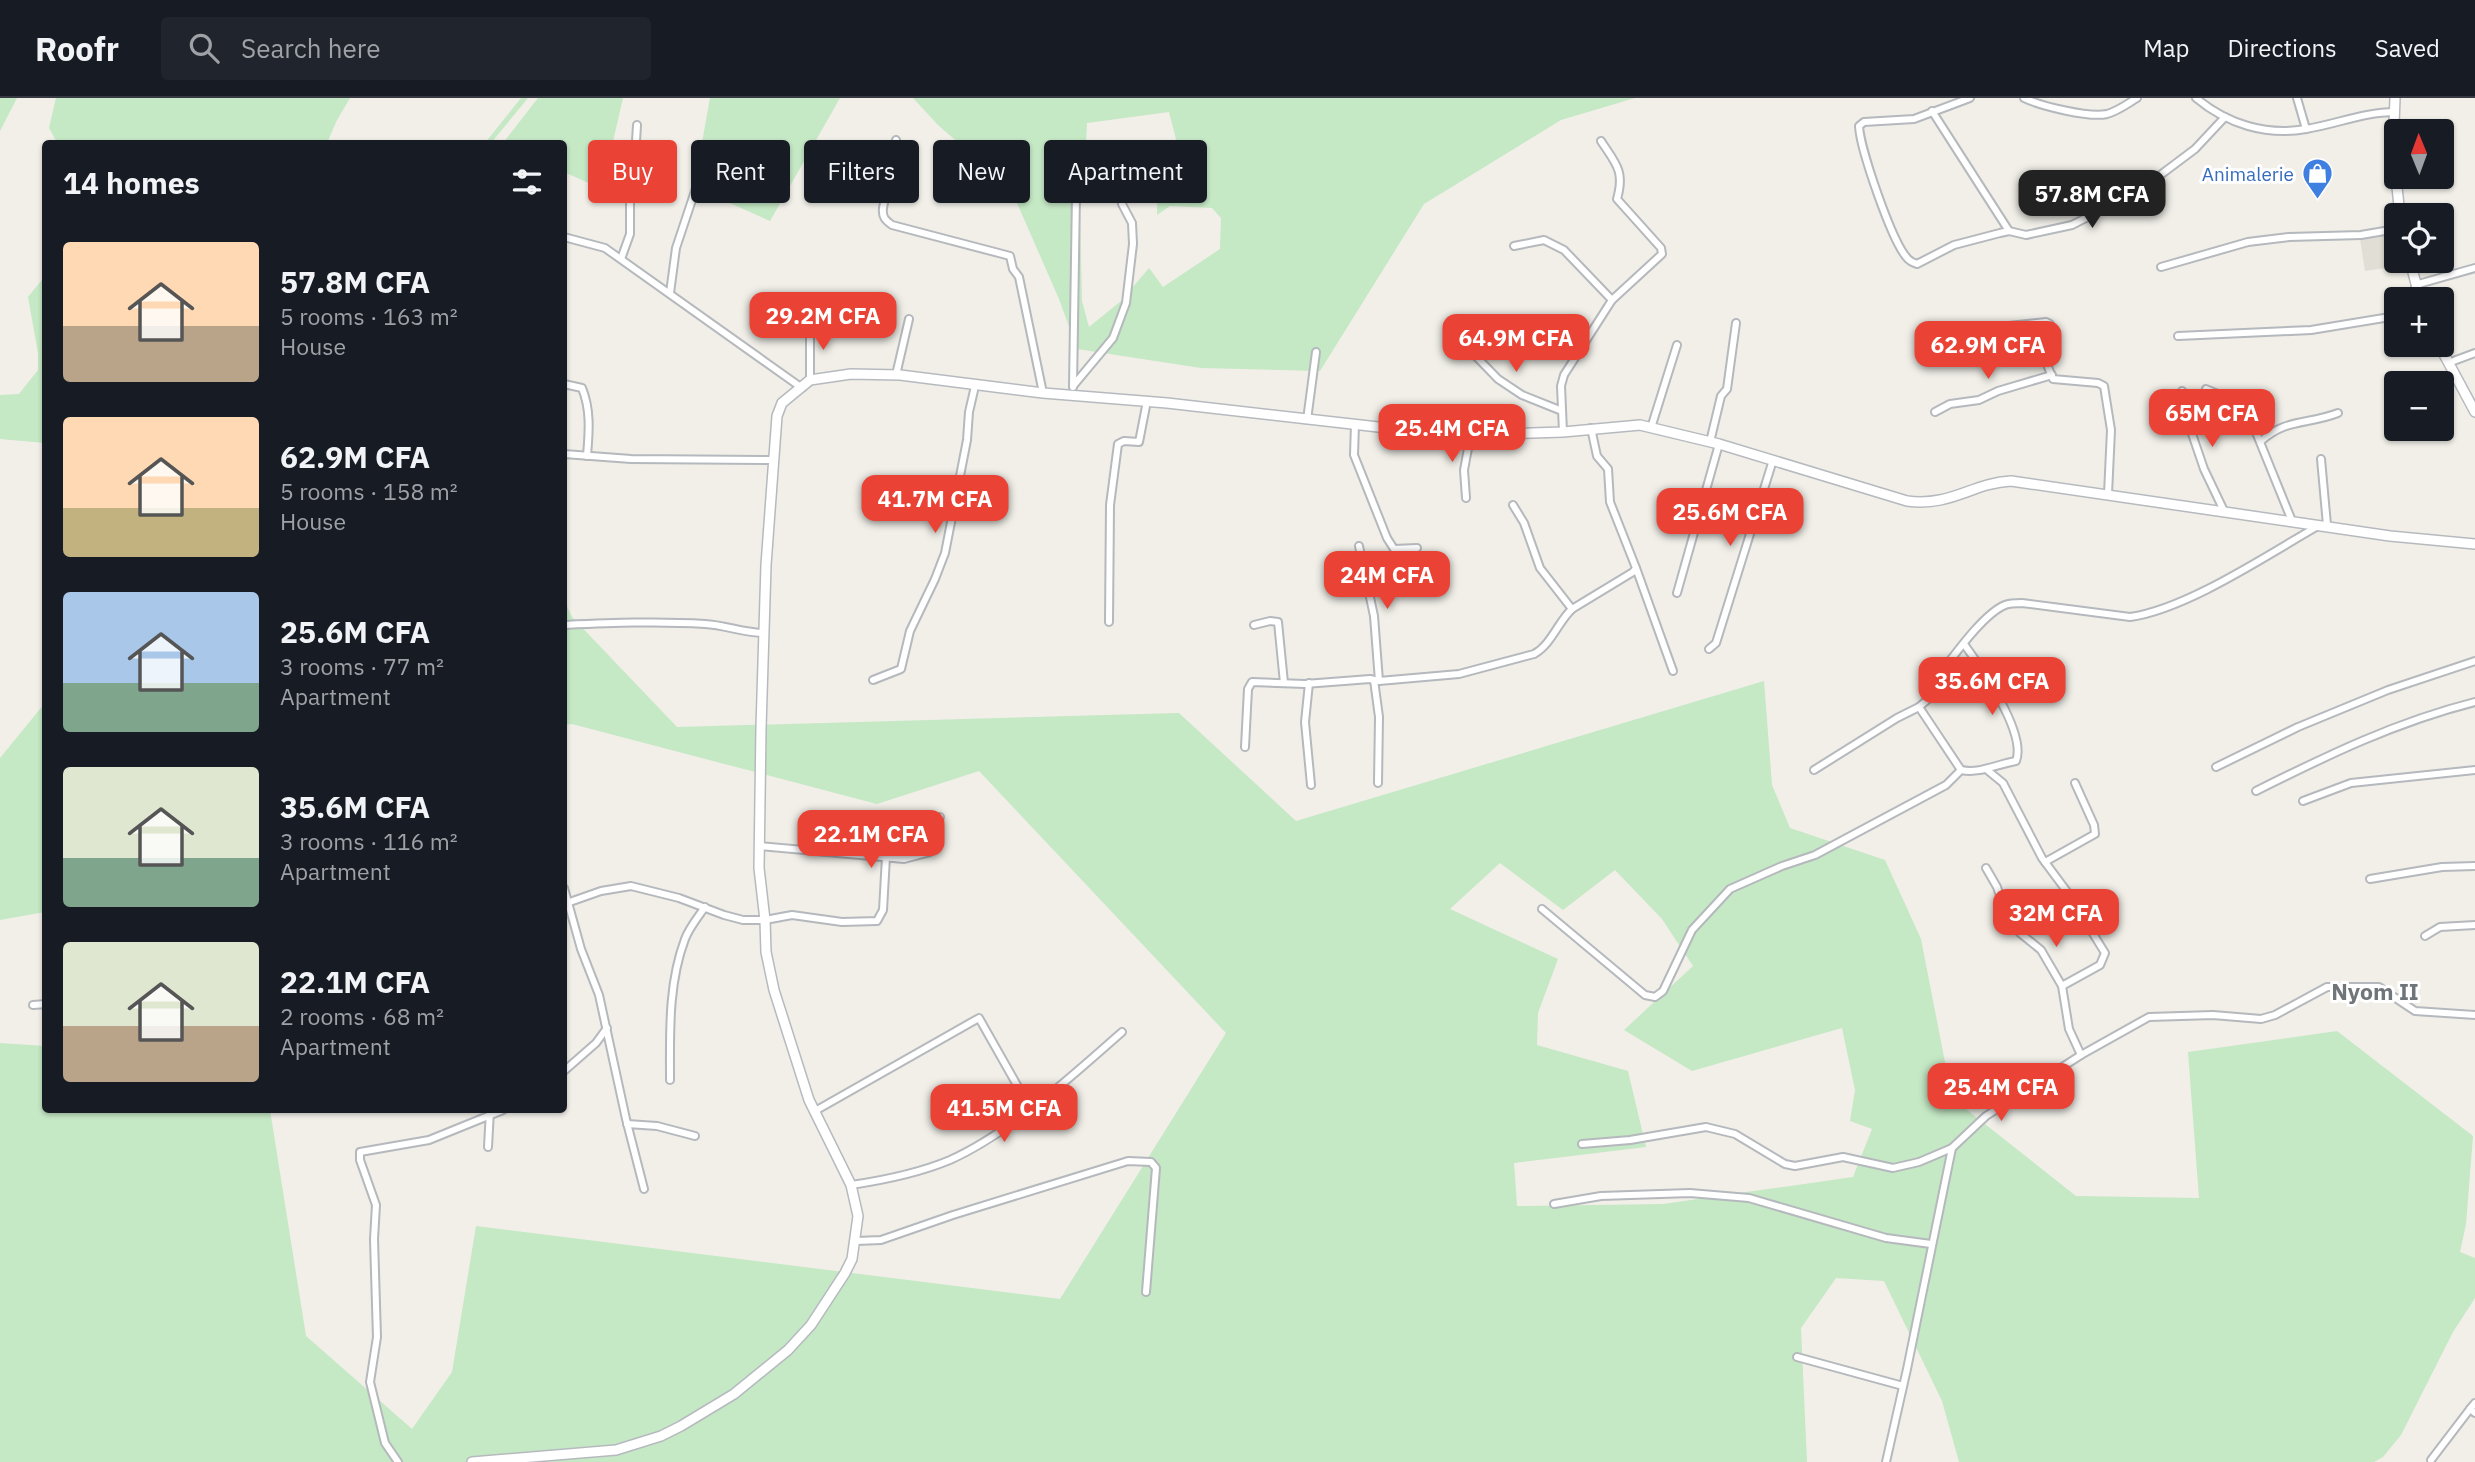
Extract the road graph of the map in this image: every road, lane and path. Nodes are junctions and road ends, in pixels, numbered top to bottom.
1 (1970, 98) edge
2 (2024, 98) edge
3 (2137, 98) edge
4 (2196, 98) edge
5 (2298, 98) edge
6 (2395, 98) edge
7 (1932, 111) junction
8 (2395, 112) junction
9 (2225, 117) junction
10 (637, 125) dead end
11 (2306, 129) junction
12 (1601, 141) dead end
13 (691, 203) edge
14 (884, 203) edge
15 (1076, 203) edge
16 (1122, 203) edge
17 (2399, 203) edge
18 (2009, 231) junction
19 (2384, 231) edge
20 (567, 238) edge
21 (1514, 246) dead end
22 (621, 259) junction
23 (2161, 267) dead end
24 (2475, 268) edge
25 (2412, 273) edge
26 (2415, 285) joint
27 (670, 293) junction
28 (1612, 300) junction
29 (2384, 318) edge
30 (909, 319) dead end
31 (810, 322) dead end
32 (1736, 323) dead end
33 (1928, 330) dead end
34 (2178, 336) dead end
35 (1464, 344) dead end
36 (1677, 345) dead end
37 (1316, 352) dead end
38 (2475, 353) edge
39 (2445, 357) edge
40 (2448, 363) junction
41 (896, 375) junction
42 (2052, 375) junction
43 (810, 380) junction
44 (567, 384) edge
45 (975, 386) junction
46 (802, 388) junction
47 (2206, 388) dead end
48 (1073, 391) junction
49 (2182, 391) dead end
50 (1043, 393) junction
51 (1147, 401) junction
52 (1562, 411) junction
53 (1936, 412) dead end
54 (2475, 412) edge
55 (2338, 413) dead end
56 (1307, 419) junction
57 (1355, 424) junction
58 (1591, 428) junction
59 (1651, 428) junction
60 (1471, 432) junction
61 (1563, 432) junction
62 (2261, 441) junction
63 (1715, 443) junction
64 (567, 454) edge
65 (587, 456) junction
66 (773, 460) junction
67 (1773, 460) junction
68 (2321, 460) dead end
69 (2108, 494) junction
70 (1466, 498) dead end
71 (1513, 505) dead end
72 (2225, 513) junction
73 (2292, 521) junction
74 (2323, 525) junction
75 (2475, 544) edge
76 (1359, 546) dead end
77 (1417, 548) dead end
78 (1636, 568) junction
79 (1677, 593) dead end
80 (1572, 609) junction
81 (1109, 622) dead end
82 (567, 625) edge
83 (1254, 625) dead end
84 (764, 633) junction
85 (1964, 644) junction
86 (1709, 649) dead end
87 (2475, 661) edge
88 (1673, 671) dead end
89 (873, 680) dead end
90 (1376, 680) junction
91 (1284, 683) junction
92 (1309, 683) junction
93 (2475, 702) edge
94 (1919, 707) junction
95 (1245, 747) dead end
96 (2216, 767) dead end
97 (1986, 769) junction
98 (1814, 770) dead end
99 (1961, 770) junction
100 (2475, 770) edge
101 (1378, 783) dead end
102 (2075, 783) dead end
103 (1311, 785) dead end
104 (2256, 791) dead end
105 (2303, 801) dead end
106 (940, 817) dead end
107 (760, 846) junction
108 (886, 858) junction
109 (2045, 862) junction
110 (2475, 866) edge
111 (1986, 868) dead end
112 (2370, 879) dead end
113 (567, 903) edge
114 (567, 906) edge
115 (705, 907) junction
116 (1542, 909) dead end
117 (765, 920) junction
118 (2475, 925) edge
119 (2425, 936) dead end
120 (2063, 986) junction
121 (42, 1004) edge
122 (33, 1005) dead end
123 (2475, 1015) edge
124 (607, 1028) junction
125 (1122, 1032) dead end
126 (2081, 1055) junction
127 (567, 1067) edge
128 (670, 1080) dead end
129 (1030, 1108) junction
130 (815, 1111) junction
131 (490, 1113) edge
132 (627, 1124) junction
133 (695, 1136) dead end
134 (1583, 1144) dead end
135 (488, 1147) dead end
136 (1952, 1148) junction
137 (852, 1185) junction
138 (644, 1189) dead end
139 (1553, 1204) dead end
140 (856, 1241) junction
141 (1931, 1244) junction
142 (1146, 1292) dead end
143 (1797, 1357) dead end
144 (1903, 1385) junction
145 (2474, 1408) edge
146 (2431, 1460) dead end
147 (398, 1462) edge
148 (472, 1462) edge
149 (1886, 1462) edge

1 - 7 street
2 - 3 street
4 - 9 street
5 - 11 street
6 - 8 street
7 - 18 street
7 - 18 street
8 - 11 street
8 - 17 street
9 - 11 street
9 - 18 street
10 - 22 street
12 - 28 street
13 - 27 street
14 - 50 street
15 - 48 street
16 - 48 street
19 - 23 street
20 - 22 street
21 - 28 street
22 - 27 street
24 - 26 street
25 - 26 street
27 - 46 street
28 - 52 street
29 - 34 street
30 - 41 street
31 - 43 street
32 - 63 street
33 - 42 street
35 - 52 street
36 - 59 street
37 - 56 street
38 - 40 street
39 - 40 street
40 - 54 street
41 - 43 street
41 - 45 street
42 - 53 street
42 - 69 street
43 - 46 street
44 - 65 street
45 - 50 street
45 - 89 street
46 - 66 street
47 - 62 street
48 - 50 street
48 - 51 street
49 - 72 street
51 - 56 street
51 - 81 street
52 - 61 street
55 - 62 street
56 - 57 street
57 - 60 street
57 - 77 street
58 - 59 street
58 - 61 street
58 - 78 street
59 - 63 street
60 - 61 street
60 - 70 street
62 - 73 street
63 - 67 street
63 - 79 street
64 - 65 street
65 - 66 street
66 - 84 street
67 - 69 street
67 - 86 street
68 - 74 street
69 - 72 street
71 - 80 street
72 - 73 street
73 - 74 street
74 - 75 street
74 - 85 street
76 - 90 street
78 - 80 street
78 - 88 street
80 - 90 street
82 - 84 street
83 - 91 street
84 - 107 street
85 - 94 street
85 - 97 street
87 - 96 street
90 - 92 street
90 - 101 street
91 - 92 street
91 - 95 street
92 - 103 street
93 - 104 street
94 - 98 street
94 - 99 street
97 - 99 street
97 - 109 street
99 - 116 street
100 - 105 street
102 - 109 street
106 - 108 street
107 - 108 street
107 - 117 street
108 - 117 street
109 - 120 street
110 - 112 street
111 - 120 street
113 - 115 street
114 - 124 street
115 - 117 street
115 - 128 street
117 - 130 street
118 - 119 street
120 - 126 street
121 - 122 street
123 - 126 street
124 - 127 street
124 - 132 street
125 - 129 street
126 - 136 street
129 - 130 street
129 - 137 street
130 - 137 street
131 - 135 street
131 - 147 street
132 - 133 street
132 - 138 street
134 - 136 street
136 - 141 street
137 - 140 street
139 - 141 street
140 - 142 street
140 - 148 street
141 - 144 street
143 - 144 street
144 - 149 street
145 - 146 street

